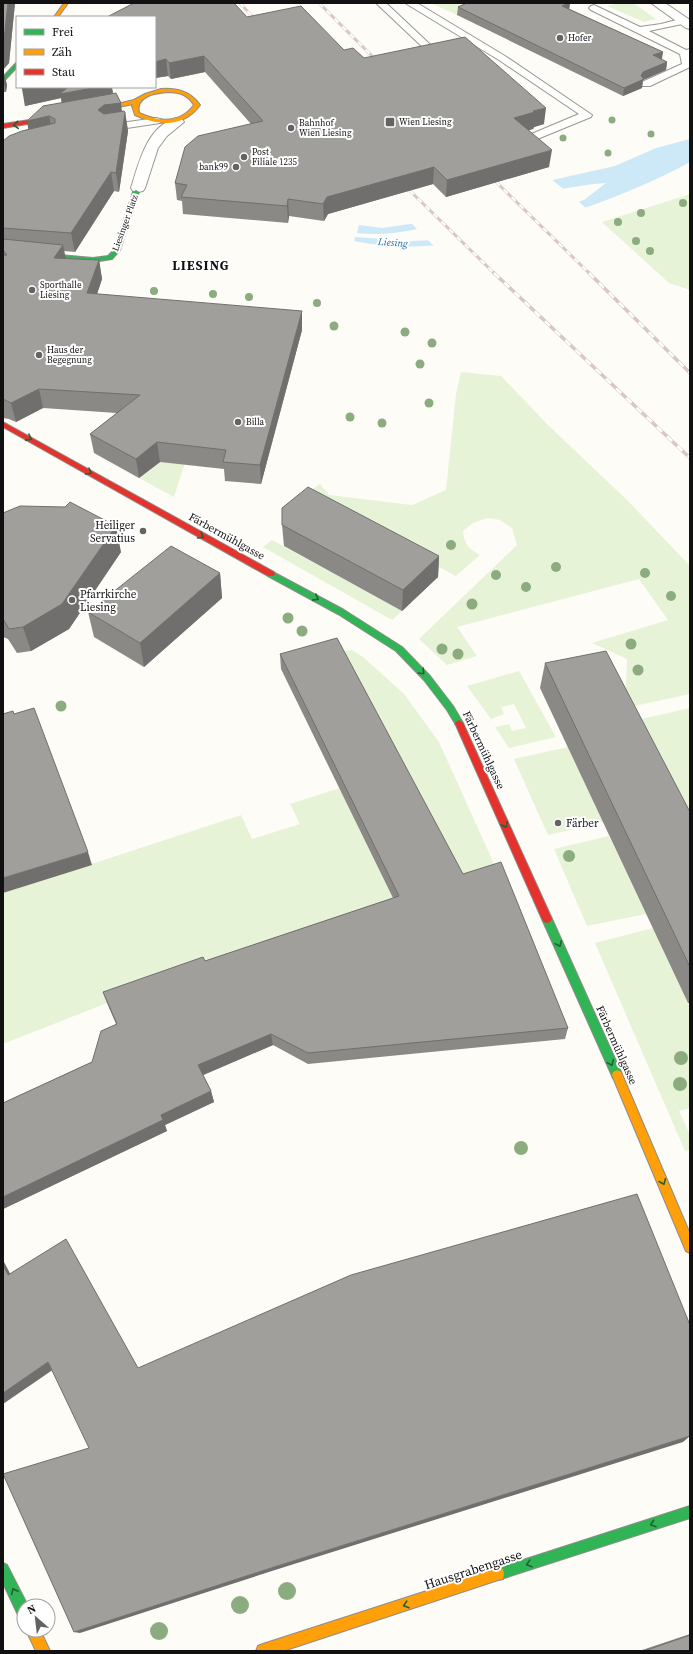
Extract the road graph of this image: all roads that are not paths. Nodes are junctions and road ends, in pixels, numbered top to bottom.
1 (66, 3) edge
2 (381, 3) edge
3 (410, 3) edge
4 (656, 3) edge
5 (594, 8) dead end
6 (57, 16) edge
7 (687, 23) edge
8 (639, 30) junction
9 (688, 52) edge
10 (434, 54) edge
11 (16, 65) edge
12 (3, 80) edge
13 (646, 84) dead end
14 (137, 102) junction
15 (83, 112) edge
16 (68, 115) edge
17 (180, 120) junction
18 (156, 121) junction
19 (3, 126) edge
20 (107, 128) edge
21 (526, 140) edge
22 (137, 190) joint
23 (3, 252) edge
24 (3, 424) edge
25 (690, 1247) edge
26 (690, 1512) edge
27 (3, 1569) edge
28 (17, 1598) edge
29 (37, 1638) edge
30 (43, 1651) edge
31 (263, 1651) edge

1 - 6 street
2 - 10 lane
3 - 21 lane
4 - 7 street
5 - 8 lane
7 - 8 lane
8 - 9 lane
9 - 13 lane
11 - 12 street
14 - 15 street, Liesinger Platz
14 - 17 street, Liesinger Platz
14 - 18 street
16 -> 19 street
17 - 18 street
17 - 22 street, Liesinger Platz
18 - 20 lane
22 - 23 street, Liesinger Platz
24 -> 25 street, Färbermühlgasse
26 -> 31 street, Hausgrabengasse
28 -> 27 street
29 - 30 street

